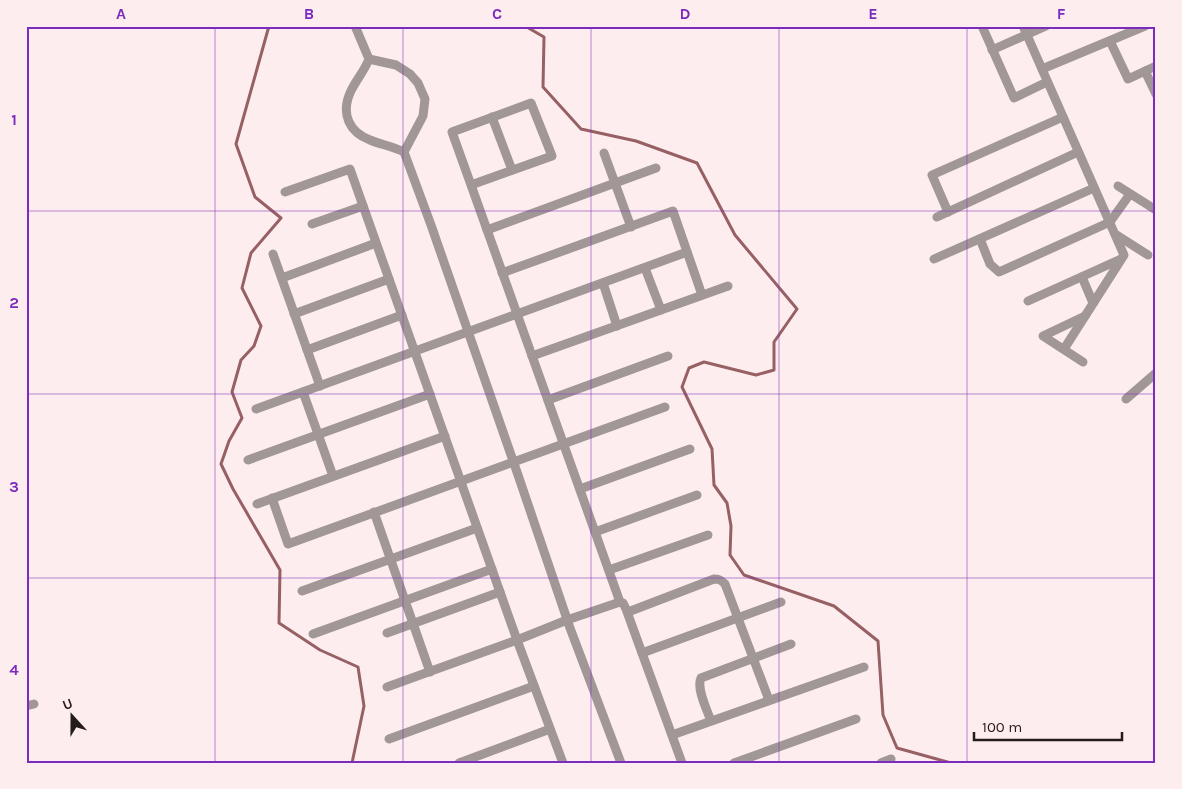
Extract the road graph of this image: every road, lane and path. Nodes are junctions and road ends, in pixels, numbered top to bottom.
1 (355, 26) edge
2 (982, 26) edge
3 (1046, 26) edge
4 (1145, 26) edge
5 (1024, 31) edge
6 (1110, 41) junction
7 (992, 50) junction
8 (369, 59) junction
9 (1156, 66) edge
10 (1042, 69) junction
11 (1145, 71) junction
12 (1047, 82) junction
13 (1156, 94) edge
14 (1063, 117) junction
15 (492, 118) junction
16 (404, 152) junction
17 (1078, 152) junction
18 (604, 153) dead end
19 (656, 168) dead end
20 (512, 170) junction
21 (615, 183) junction
22 (470, 185) junction
23 (1118, 186) dead end
24 (1094, 188) junction
25 (285, 192) dead end
26 (1130, 194) junction
27 (363, 206) junction
28 (1156, 210) edge
29 (948, 212) junction
30 (937, 217) dead end
31 (1110, 222) junction
32 (312, 224) dead end
33 (631, 227) junction
34 (487, 230) junction
35 (1115, 234) junction
36 (980, 238) junction
37 (376, 243) junction
38 (687, 252) junction
39 (273, 254) dead end
40 (1148, 255) dead end
41 (934, 259) dead end
42 (1121, 259) junction
43 (645, 268) junction
44 (502, 273) junction
45 (1082, 276) junction
46 (282, 278) junction
47 (389, 279) junction
48 (603, 283) junction
49 (728, 286) dead end
50 (702, 295) junction
51 (1028, 300) dead end
52 (1093, 302) junction
53 (661, 310) junction
54 (294, 314) junction
55 (517, 314) junction
56 (402, 315) junction
57 (1085, 316) junction
58 (617, 326) junction
59 (468, 332) junction
60 (1064, 349) junction
61 (307, 350) junction
62 (415, 351) junction
63 (532, 356) junction
64 (668, 356) dead end
65 (1083, 362) dead end
66 (1156, 373) edge
67 (320, 386) junction
68 (302, 392) junction
69 (430, 394) junction
70 (1126, 399) dead end
71 (548, 400) junction
72 (665, 407) dead end
73 (256, 409) dead end
74 (318, 435) junction
75 (445, 436) junction
76 (564, 444) junction
77 (690, 449) dead end
78 (248, 460) dead end
79 (514, 462) junction
80 (332, 476) junction
81 (461, 481) junction
82 (580, 489) junction
83 (696, 495) dead end
84 (272, 498) junction
85 (257, 504) dead end
86 (374, 512) junction
87 (478, 528) junction
88 (595, 532) junction
89 (708, 535) dead end
90 (390, 559) junction
91 (492, 569) junction
92 (609, 570) junction
93 (302, 591) dead end
94 (500, 592) junction
95 (405, 600) junction
96 (620, 602) junction
97 (781, 602) dead end
98 (628, 612) junction
99 (738, 618) junction
100 (567, 620) junction
101 (414, 624) junction
102 (387, 633) dead end
103 (313, 634) dead end
104 (517, 640) junction
105 (791, 644) dead end
106 (642, 653) junction
107 (753, 658) junction
108 (864, 667) dead end
109 (430, 672) junction
110 (534, 686) junction
111 (387, 687) dead end
112 (769, 700) junction
113 (856, 720) dead end
114 (711, 721) junction
115 (550, 729) junction
116 (672, 735) junction
117 (390, 739) dead end
118 (891, 759) dead end
119 (459, 763) edge
120 (563, 763) edge
121 (621, 763) edge
122 (682, 763) edge
123 (734, 763) edge
124 (881, 763) edge

1 - 8 street
2 - 7 street
3 - 5 street
4 - 6 street
5 - 7 street
5 - 10 street
6 - 10 street
6 - 11 street
7 - 12 street
8 - 16 street
8 - 16 street
9 - 11 street
10 - 12 street
11 - 13 street
12 - 14 street
14 - 17 street
14 - 29 street
15 - 20 street
15 - 20 street
15 - 22 street
16 - 59 street
17 - 24 street
17 - 29 street
18 - 21 street
19 - 21 street
20 - 22 street
21 - 33 street
21 - 34 street
22 - 34 street
23 - 26 street
24 - 31 street
24 - 36 street
25 - 27 street
26 - 28 street
26 - 31 street
27 - 32 street
27 - 37 street
29 - 30 street
31 - 35 street
31 - 36 street
33 - 38 street
33 - 44 street
34 - 44 street
35 - 40 street
35 - 42 street
36 - 41 street
37 - 46 street
37 - 47 street
38 - 43 street
38 - 50 street
39 - 46 street
42 - 45 street
42 - 52 street
43 - 48 street
43 - 53 street
44 - 55 street
45 - 51 street
45 - 52 street
46 - 54 street
47 - 54 street
47 - 56 street
48 - 55 street
48 - 58 street
49 - 50 street
50 - 53 street
52 - 57 street
53 - 58 street
54 - 61 street
55 - 59 street
55 - 63 street
56 - 61 street
56 - 62 street
57 - 60 street
57 - 60 street
58 - 63 street
59 - 62 street
59 - 79 street
60 - 65 street
61 - 67 street
62 - 67 street
62 - 69 street
63 - 71 street
64 - 71 street
66 - 70 street
67 - 68 street
68 - 73 street
68 - 74 street
69 - 74 street
69 - 75 street
71 - 76 street
72 - 76 street
74 - 78 street
74 - 80 street
75 - 80 street
75 - 81 street
76 - 79 street
76 - 82 street
77 - 82 street
79 - 81 street
79 - 100 street
80 - 84 street
81 - 86 street
81 - 87 street
82 - 88 street
83 - 88 street
84 - 85 street
84 - 86 street
86 - 90 street
87 - 90 street
87 - 91 street
88 - 92 street
89 - 92 street
90 - 93 street
90 - 95 street
91 - 94 street
91 - 95 street
92 - 96 street
94 - 101 street
94 - 104 street
95 - 101 street
95 - 103 street
96 - 98 street
96 - 100 street
97 - 99 street
98 - 99 street
98 - 106 street
99 - 106 street
99 - 107 street
100 - 104 street
100 - 121 street
101 - 102 street
101 - 109 street
104 - 109 street
104 - 110 street
105 - 107 street
106 - 116 street
107 - 112 street
107 - 114 street
108 - 112 street
109 - 111 street
110 - 115 street
110 - 117 street
112 - 114 street
113 - 123 street
114 - 116 street
115 - 119 street
115 - 120 street
116 - 122 street
118 - 124 street

